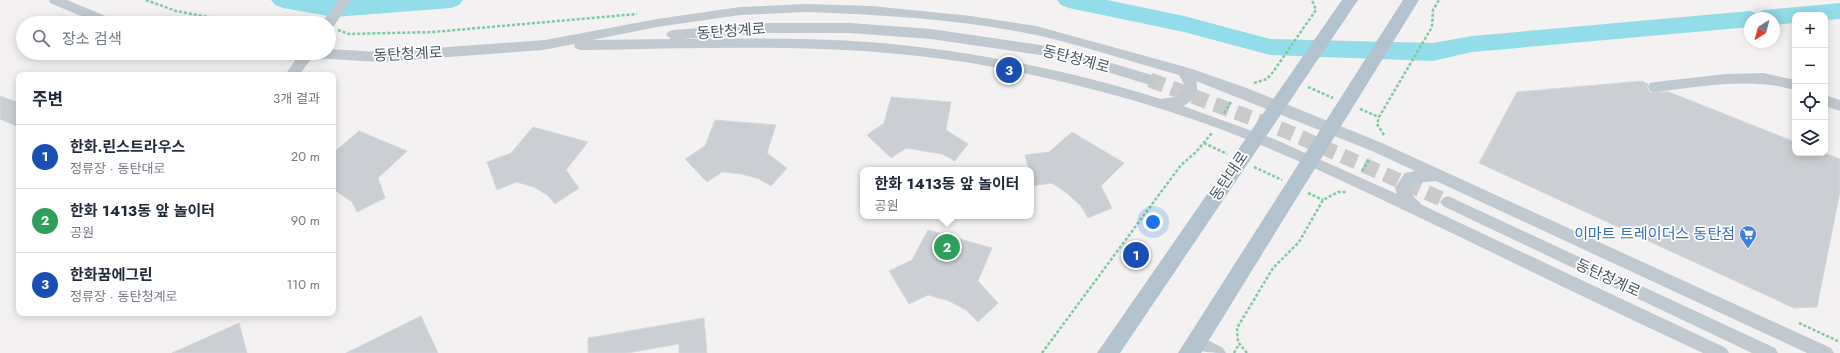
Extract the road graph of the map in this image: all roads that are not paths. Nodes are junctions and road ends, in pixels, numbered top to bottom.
1 (55, 0) edge
2 (345, 0) edge
3 (1350, 0) edge
4 (1411, 0) edge
5 (93, 16) edge
6 (333, 16) edge
7 (543, 45) junction
8 (336, 55) edge
9 (303, 60) edge
10 (1184, 71) junction
11 (294, 72) edge
12 (1150, 80) tunnel mouth
13 (1792, 84) edge
14 (1655, 86) dead end
15 (1792, 89) edge
16 (1670, 92) dead end
17 (1828, 97) edge
18 (1828, 101) edge
19 (1840, 101) edge
20 (1156, 102) junction
21 (1277, 106) junction
22 (1840, 106) edge
23 (1331, 128) junction
24 (1255, 138) junction
25 (1310, 161) junction
26 (1438, 175) junction
27 (1448, 202) tunnel mouth
28 (1423, 213) junction
29 (1193, 347) edge
30 (1108, 353) edge
31 (1216, 353) edge
32 (1720, 353) edge
33 (1769, 353) edge
34 (1825, 353) edge

1 - 5 street
2 - 6 street
3 - 21 main road, 동탄대로
4 - 23 main road
7 - 8 street, 동탄청계로
7 - 10 street
7 - 12 street, 동탄청계로
7 - 20 street
9 - 11 street
10 - 20 street
10 - 21 street
13 - 14 street
15 - 16 street
17 - 19 street
18 - 22 street
20 - 24 street
21 - 23 street
21 - 24 main road, 동탄대로
23 - 25 main road
23 - 26 street
24 - 25 street
24 - 30 main road, 동탄대로
25 - 28 street
25 - 29 main road
26 - 28 street
26 - 34 street
27 - 33 street, 동탄청계로
28 - 32 street
29 - 31 street

